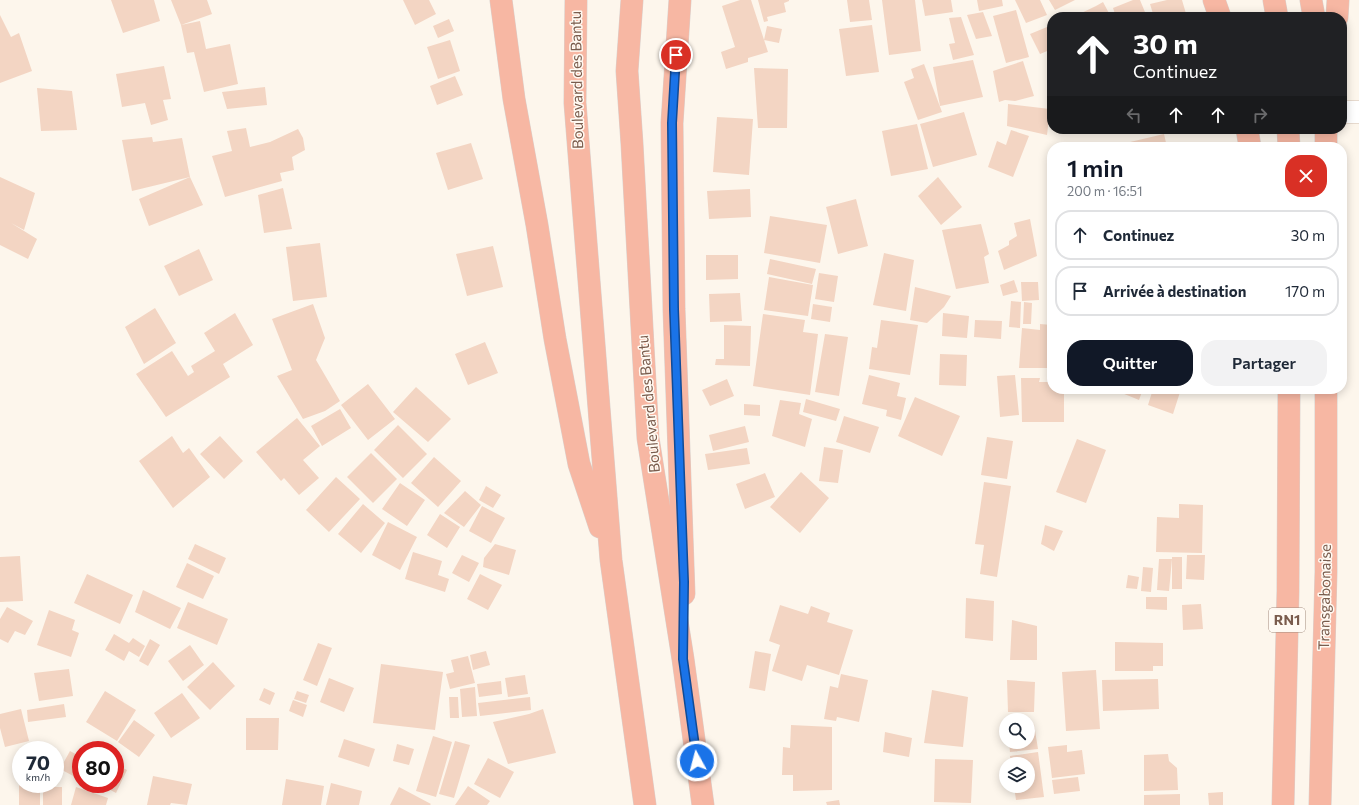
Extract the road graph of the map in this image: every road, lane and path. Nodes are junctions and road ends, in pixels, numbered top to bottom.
1 (501, 0) edge
2 (576, 0) edge
3 (632, 0) edge
4 (680, 0) edge
5 (1214, 0) edge
6 (1274, 0) edge
7 (1311, 0) edge
8 (1338, 0) edge
9 (1218, 12) edge
10 (1276, 12) edge
11 (1313, 12) edge
12 (1338, 12) edge
13 (1347, 112) edge
14 (1359, 112) edge
15 (1289, 394) edge
16 (1326, 394) edge
17 (611, 560) junction
18 (683, 659) junction
19 (645, 805) edge
20 (703, 805) edge
21 (1283, 805) edge
22 (1320, 805) edge

1 - 17 highway
2 - 17 highway, Boulevard des Bantu
3 - 18 highway, Boulevard des Bantu
4 - 18 highway
5 - 9 highway
6 - 10 highway
7 - 11 highway
8 - 12 highway
13 - 14 street
15 - 21 highway, RN1
16 - 22 highway, Transgabonaise / RN1
17 - 19 highway, Boulevard des Bantu
18 - 20 highway, Boulevard des Bantu

